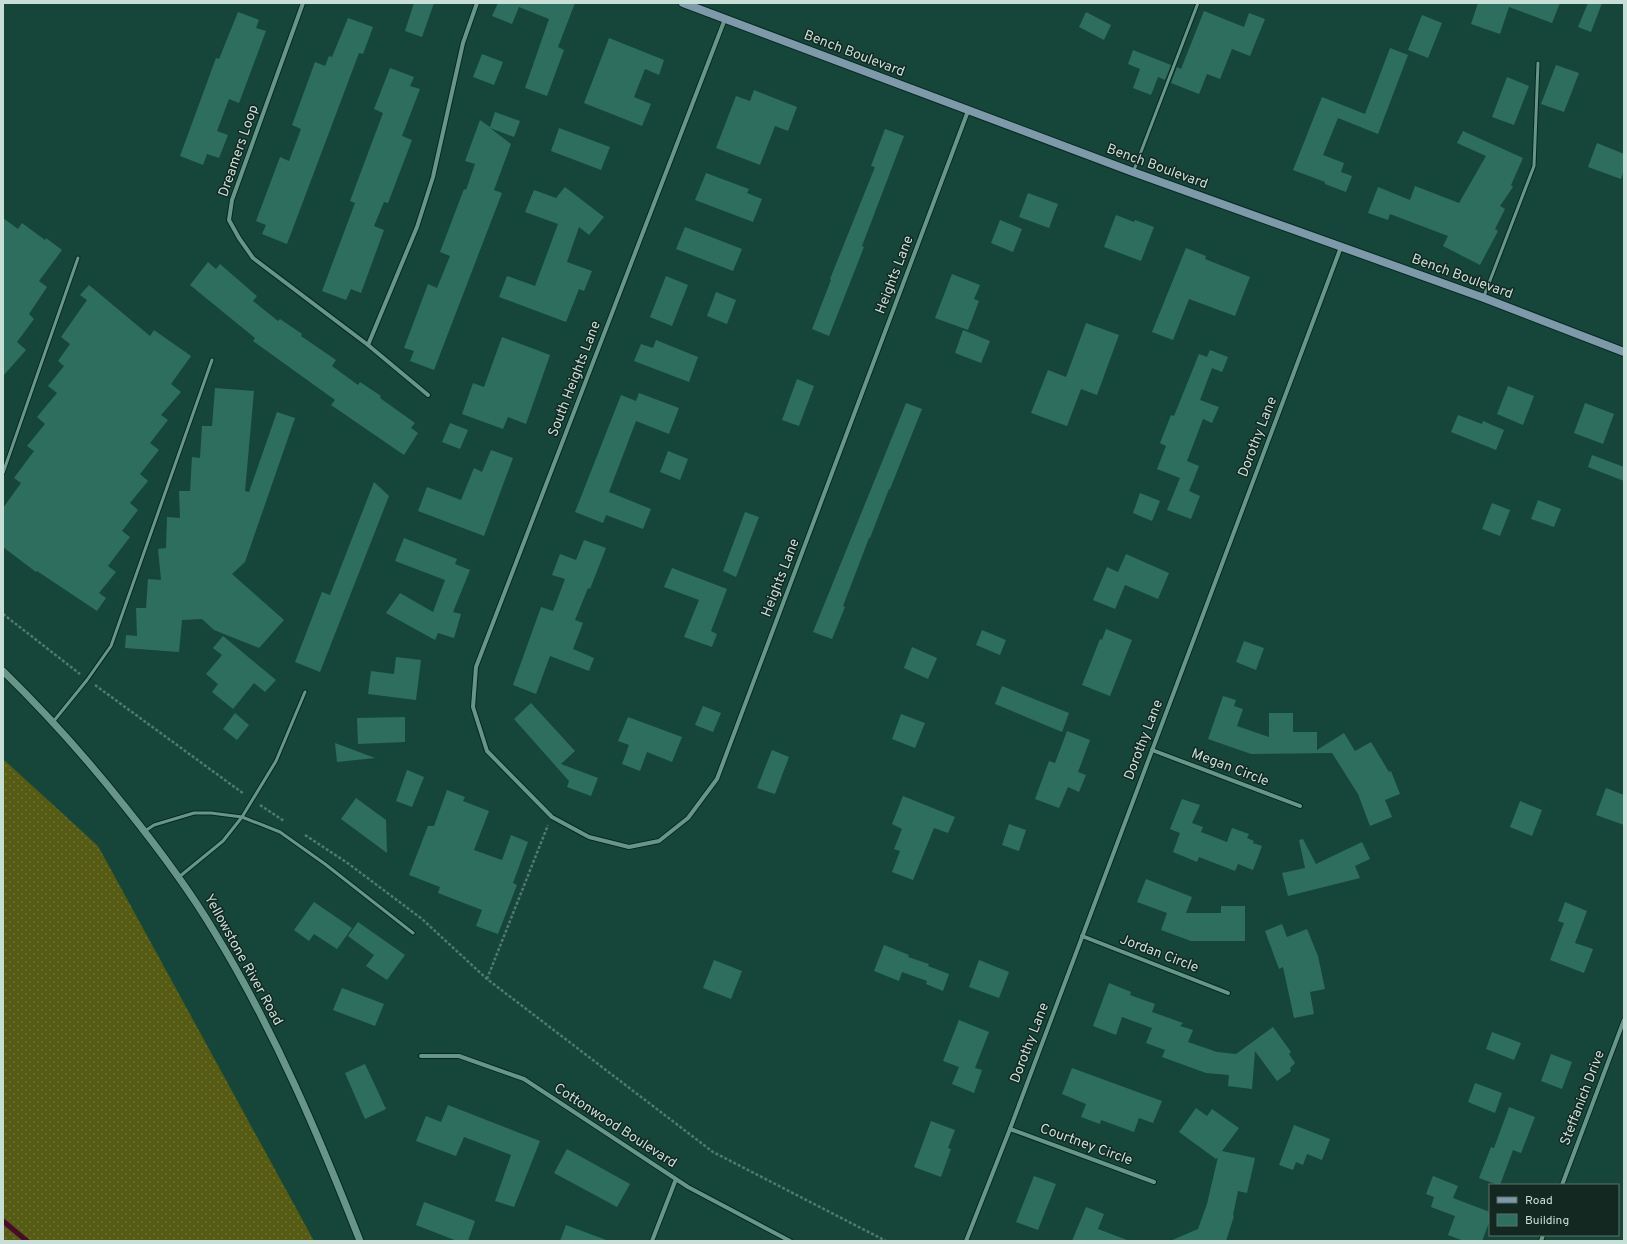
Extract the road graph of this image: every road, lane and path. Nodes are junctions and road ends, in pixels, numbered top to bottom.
1 (302, 3) edge
2 (477, 3) edge
3 (685, 3) edge
4 (1198, 3) edge
5 (725, 19) junction
6 (1538, 63) dead end
7 (968, 111) junction
8 (1133, 172) junction
9 (1342, 246) junction
10 (78, 258) dead end
11 (1484, 298) junction
12 (368, 345) junction
13 (1624, 352) edge
14 (212, 360) dead end
15 (428, 395) dead end
16 (3, 473) edge
17 (3, 614) edge
18 (3, 671) edge
19 (87, 680) junction
20 (305, 692) dead end
21 (53, 722) junction
22 (1152, 750) junction
23 (487, 751) joint
24 (253, 800) junction
25 (1300, 806) dead end
26 (552, 816) junction
27 (242, 817) junction
28 (285, 822) dead end
29 (145, 831) junction
30 (304, 834) dead end
31 (179, 877) junction
32 (413, 933) dead end
33 (1082, 936) junction
34 (487, 979) junction
35 (1228, 993) dead end
36 (1624, 1020) edge
37 (421, 1056) dead end
38 (1010, 1129) junction
39 (676, 1179) junction
40 (1154, 1182) dead end
41 (1562, 1184) edge
42 (360, 1241) edge
43 (652, 1241) edge
44 (790, 1241) edge
45 (886, 1241) edge
46 (966, 1241) edge

1 - 12 street, Dreamers Loop
2 - 12 street
3 - 5 main road, Bench Boulevard
4 - 8 lane
5 - 7 main road, Bench Boulevard
5 - 23 street, South Heights Lane
6 - 11 lane
7 - 8 main road, Bench Boulevard
7 - 26 street, Heights Lane
8 - 9 main road, Bench Boulevard
9 - 11 main road, Bench Boulevard
9 - 22 street, Dorothy Lane
10 - 16 lane
11 - 13 main road, Bench Boulevard
12 - 15 street, Dreamers Loop
14 - 19 lane
17 - 19 path
18 - 21 street, Yellowstone River Road
19 - 21 lane
19 - 24 path
20 - 24 lane
21 - 29 street, Yellowstone River Road
22 - 25 street, Megan Circle
22 - 33 street, Dorothy Lane
23 - 26 street, Heights Lane
24 - 27 lane
24 - 28 path
26 - 34 path
27 - 29 lane
27 - 31 lane
27 - 32 lane
29 - 31 street, Yellowstone River Road
30 - 34 path
31 - 42 street, Yellowstone River Road
33 - 35 street, Jordan Circle
33 - 38 street, Dorothy Lane
34 - 45 path
36 - 41 street, Steffanich Drive
37 - 39 street, Cottonwood Boulevard
38 - 40 street, Courtney Circle
38 - 46 street, Dorothy Lane
39 - 43 street
39 - 44 street, Cottonwood Boulevard

